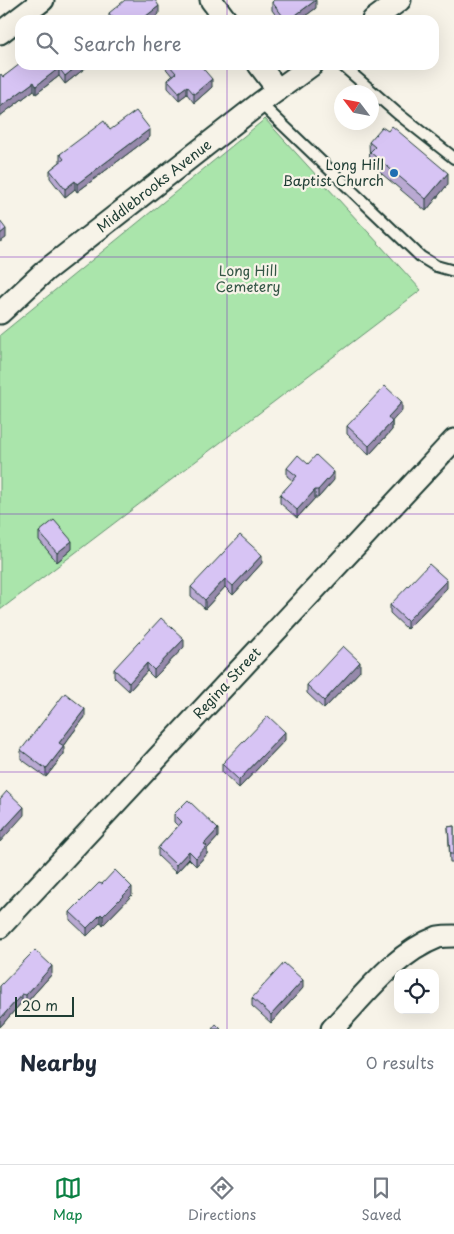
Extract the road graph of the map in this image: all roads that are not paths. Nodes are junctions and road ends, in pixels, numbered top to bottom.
1 (43, 0) edge
2 (211, 0) edge
3 (400, 0) edge
4 (23, 15) edge
5 (222, 15) edge
6 (380, 15) edge
7 (15, 21) edge
8 (0, 33) edge
9 (263, 70) edge
10 (305, 70) edge
11 (348, 70) edge
12 (278, 90) junction
13 (260, 103) junction
14 (454, 158) edge
15 (454, 271) edge
16 (0, 313) edge
17 (454, 440) edge
18 (0, 927) edge
19 (454, 936) edge
20 (332, 1029) edge

1 - 4 street
2 - 5 street
3 - 6 street
7 - 8 street
9 - 12 street
10 - 12 street, Middlebrooks Avenue
11 - 14 lane
12 - 13 street, Middlebrooks Avenue
13 - 15 lane
13 - 16 street, Middlebrooks Avenue
17 - 18 street, Regina Street
19 - 20 street

